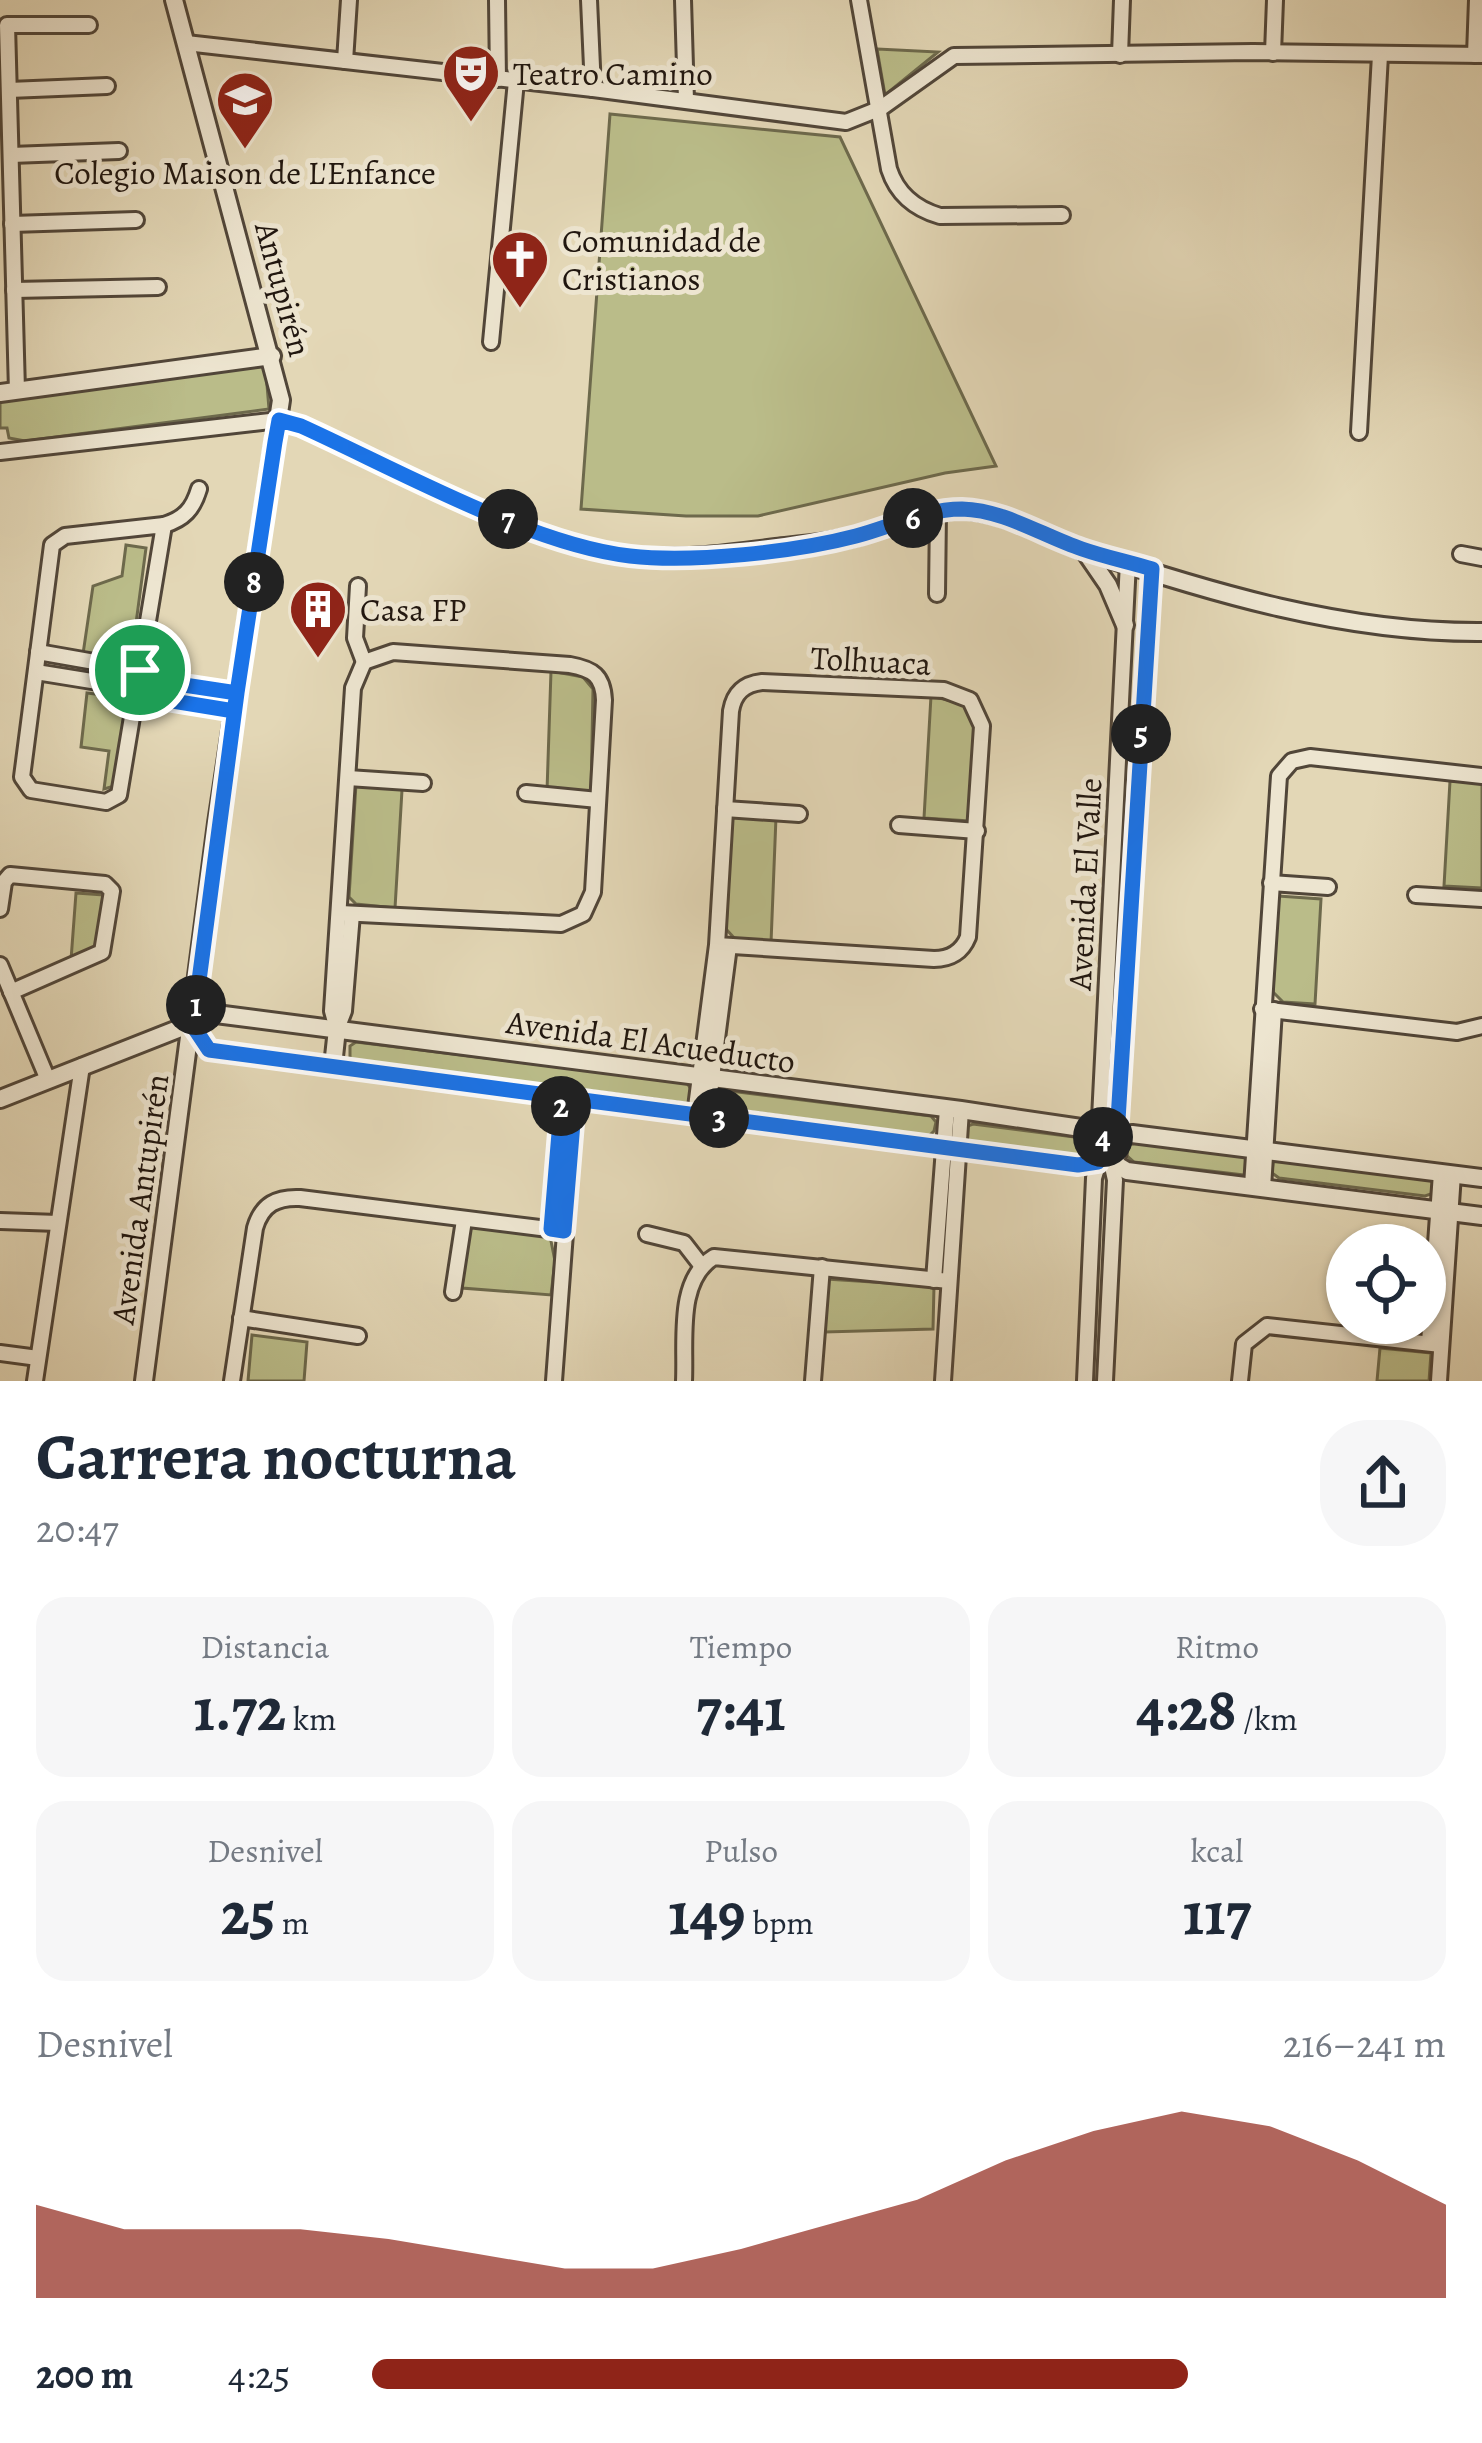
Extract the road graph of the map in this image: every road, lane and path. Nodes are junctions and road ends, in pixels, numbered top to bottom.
1 (174, 0) edge
2 (349, 0) edge
3 (497, 0) edge
4 (589, 0) edge
5 (683, 0) edge
6 (859, 0) edge
7 (1122, 0) edge
8 (1275, 0) edge
9 (1477, 0) edge
10 (89, 25) dead end
11 (186, 44) junction
12 (1273, 53) junction
13 (1120, 55) junction
14 (1380, 55) junction
15 (1479, 55) edge
16 (344, 61) junction
17 (498, 79) junction
18 (516, 80) junction
19 (107, 86) dead end
20 (593, 89) junction
21 (9, 90) junction
22 (686, 100) junction
23 (881, 109) junction
24 (119, 151) dead end
25 (10, 155) junction
26 (1062, 215) dead end
27 (136, 220) dead end
28 (12, 224) junction
29 (158, 287) dead end
30 (14, 290) junction
31 (491, 342) dead end
32 (272, 356) junction
33 (8, 392) edge
34 (279, 420) junction
35 (1360, 432) dead end
36 (0, 452) edge
37 (199, 489) dead end
38 (938, 512) junction
39 (164, 525) junction
40 (1083, 550) junction
41 (1461, 554) dead end
42 (1482, 557) edge
43 (1128, 562) junction
44 (1152, 569) junction
45 (358, 586) dead end
46 (937, 594) dead end
47 (1125, 625) junction
48 (1482, 632) edge
49 (38, 652) junction
50 (364, 662) junction
51 (140, 670) junction
52 (36, 672) junction
53 (136, 695) junction
54 (236, 702) junction
55 (1482, 776) edge
56 (348, 778) junction
57 (423, 783) dead end
58 (526, 794) dead end
59 (598, 800) junction
60 (725, 809) junction
61 (1115, 813) junction
62 (799, 814) dead end
63 (1136, 814) junction
64 (899, 825) dead end
65 (977, 831) junction
66 (1270, 883) junction
67 (1328, 887) dead end
68 (1416, 895) dead end
69 (1482, 899) edge
70 (0, 909) edge
71 (346, 914) junction
72 (723, 945) junction
73 (1108, 950) junction
74 (1128, 951) junction
75 (0, 964) edge
76 (11, 992) junction
77 (1268, 1010) junction
78 (193, 1026) junction
79 (1482, 1027) edge
80 (337, 1029) junction
81 (82, 1066) junction
82 (333, 1066) junction
83 (706, 1079) junction
84 (48, 1080) junction
85 (568, 1098) junction
86 (0, 1099) edge
87 (954, 1110) junction
88 (701, 1116) junction
89 (1107, 1138) junction
90 (951, 1148) junction
91 (1259, 1151) junction
92 (1105, 1162) junction
93 (1447, 1173) junction
94 (1482, 1178) edge
95 (1257, 1187) junction
96 (1445, 1212) junction
97 (1482, 1216) edge
98 (464, 1220) junction
99 (0, 1221) edge
100 (58, 1223) junction
101 (1444, 1224) edge
102 (557, 1230) junction
103 (647, 1234) dead end
104 (701, 1265) junction
105 (822, 1268) junction
106 (941, 1281) junction
107 (453, 1292) dead end
108 (241, 1318) junction
109 (1326, 1332) edge
110 (358, 1336) dead end
111 (1435, 1344) edge
112 (0, 1353) edge
113 (38, 1358) junction
114 (35, 1381) edge
115 (144, 1381) edge
116 (232, 1381) edge
117 (554, 1381) edge
118 (684, 1381) edge
119 (813, 1381) edge
120 (943, 1381) edge
121 (1085, 1381) edge
122 (1105, 1381) edge
123 (1240, 1381) edge
124 (1438, 1381) edge

1 - 11 street, Antupirén
2 - 16 street
3 - 17 street
4 - 20 street
5 - 22 street
6 - 23 street
7 - 13 street
8 - 12 street
9 - 15 street
10 - 21 street
11 - 16 street
11 - 32 street, Antupirén
12 - 13 street
12 - 14 street
13 - 23 street
14 - 15 street
14 - 35 street
16 - 17 street
17 - 18 street
18 - 20 street
18 - 31 street
19 - 21 street
20 - 22 street
21 - 25 street
22 - 23 street
23 - 26 street
24 - 25 street
25 - 28 street
27 - 28 street
28 - 30 street
29 - 30 street
30 - 33 street
32 - 33 street
32 - 34 street, Antupirén
34 - 36 street
34 - 38 street
34 - 54 street, Antupirén
37 - 39 street
38 - 40 street
38 - 46 street
39 - 49 street
39 - 51 street
40 - 43 street
40 - 47 street
41 - 42 street
43 - 44 street
43 - 47 street, Avenida El Valle
44 - 48 street
44 - 63 street, Avenida El Valle
45 - 50 street
47 - 61 street, Avenida El Valle
49 - 51 street
49 - 52 street
50 - 56 street
50 - 59 street
51 - 53 street
51 - 54 street
52 - 53 street
52 - 53 street
53 - 54 street
54 - 78 street, Antupirén
55 - 66 street
56 - 57 street
56 - 71 street
58 - 59 street
59 - 71 street
60 - 62 street
60 - 65 street, Tolhuaca
60 - 72 street, Tolhuaca
61 - 63 street
61 - 73 street, Avenida El Valle
63 - 74 street, Avenida El Valle
64 - 65 street
65 - 72 street, Tolhuaca
66 - 67 street
66 - 77 street
68 - 69 street
70 - 76 street
71 - 80 street
72 - 83 street
73 - 74 street
73 - 89 street, Avenida El Valle
74 - 89 street, Avenida El Valle
75 - 76 street
76 - 84 street
77 - 79 street
77 - 91 street
78 - 80 street, Avenida El Acueducto
78 - 81 street, Avenida El Acueducto
78 - 82 street, Avenida El Acueducto
78 - 115 street, Avenida Antupirén
80 - 82 street
80 - 83 street, Avenida El Acueducto
81 - 84 street, Avenida El Acueducto
81 - 100 street
82 - 85 street, Avenida El Acueducto
83 - 87 street, Avenida El Acueducto
83 - 88 street
84 - 86 street, Avenida El Acueducto
85 - 88 street, Avenida El Acueducto
85 - 102 street
87 - 89 street, Avenida El Acueducto
87 - 90 street
88 - 90 street, Avenida El Acueducto
89 - 91 street, Avenida El Acueducto
89 - 92 street
90 - 92 street, Avenida El Acueducto
90 - 106 street
91 - 93 street, Avenida El Acueducto
91 - 95 street
92 - 95 street, Avenida El Acueducto
92 - 121 street
92 - 122 street
93 - 94 street, Avenida El Acueducto
93 - 96 street
95 - 96 street, Avenida El Acueducto
96 - 97 street, Avenida El Acueducto
96 - 101 street
98 - 102 street
98 - 107 street
98 - 108 street
99 - 100 street
100 - 113 street
102 - 117 street
103 - 104 street
104 - 105 street
104 - 118 street
105 - 106 street
105 - 119 street
106 - 120 street
108 - 110 street
108 - 116 street
109 - 123 street
111 - 124 street
112 - 113 street
113 - 114 street

